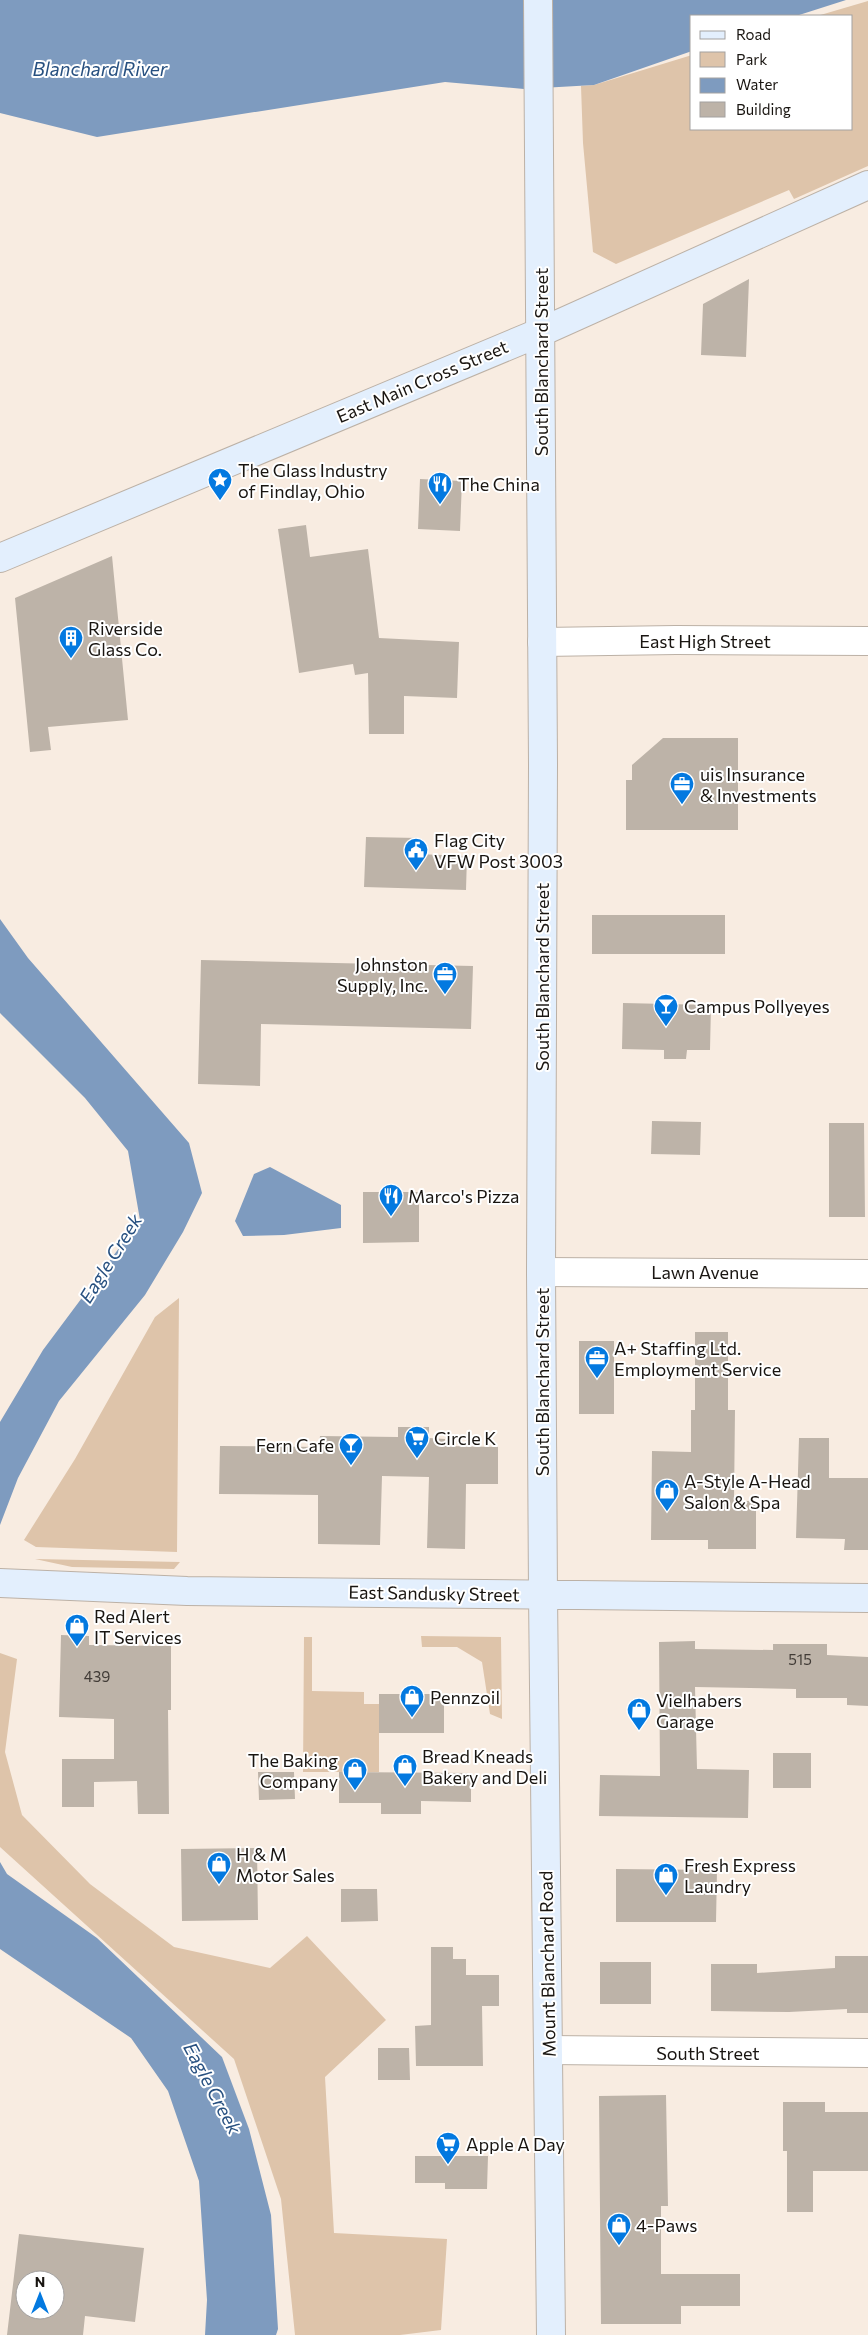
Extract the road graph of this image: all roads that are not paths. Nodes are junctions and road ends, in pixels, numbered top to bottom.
1 (538, 0) edge
2 (868, 184) edge
3 (540, 332) junction
4 (0, 558) edge
5 (868, 641) edge
6 (542, 642) junction
7 (541, 1272) junction
8 (868, 1274) edge
9 (0, 1583) edge
10 (543, 1594) junction
11 (868, 1598) edge
12 (548, 2050) junction
13 (868, 2054) edge
14 (551, 2335) edge

1 - 3 main road, South Blanchard Street
2 - 3 main road, East Main Cross Street
3 - 4 main road, East Main Cross Street
3 - 6 main road, South Blanchard Street
5 - 6 street, East High Street
6 - 7 main road, South Blanchard Street
7 - 8 street, Lawn Avenue
7 - 10 main road, South Blanchard Street
9 - 10 main road, East Sandusky Street
10 - 11 main road, East Sandusky Street
10 - 12 main road, Mount Blanchard Road
12 - 13 street, South Street
12 - 14 main road, Mount Blanchard Road

